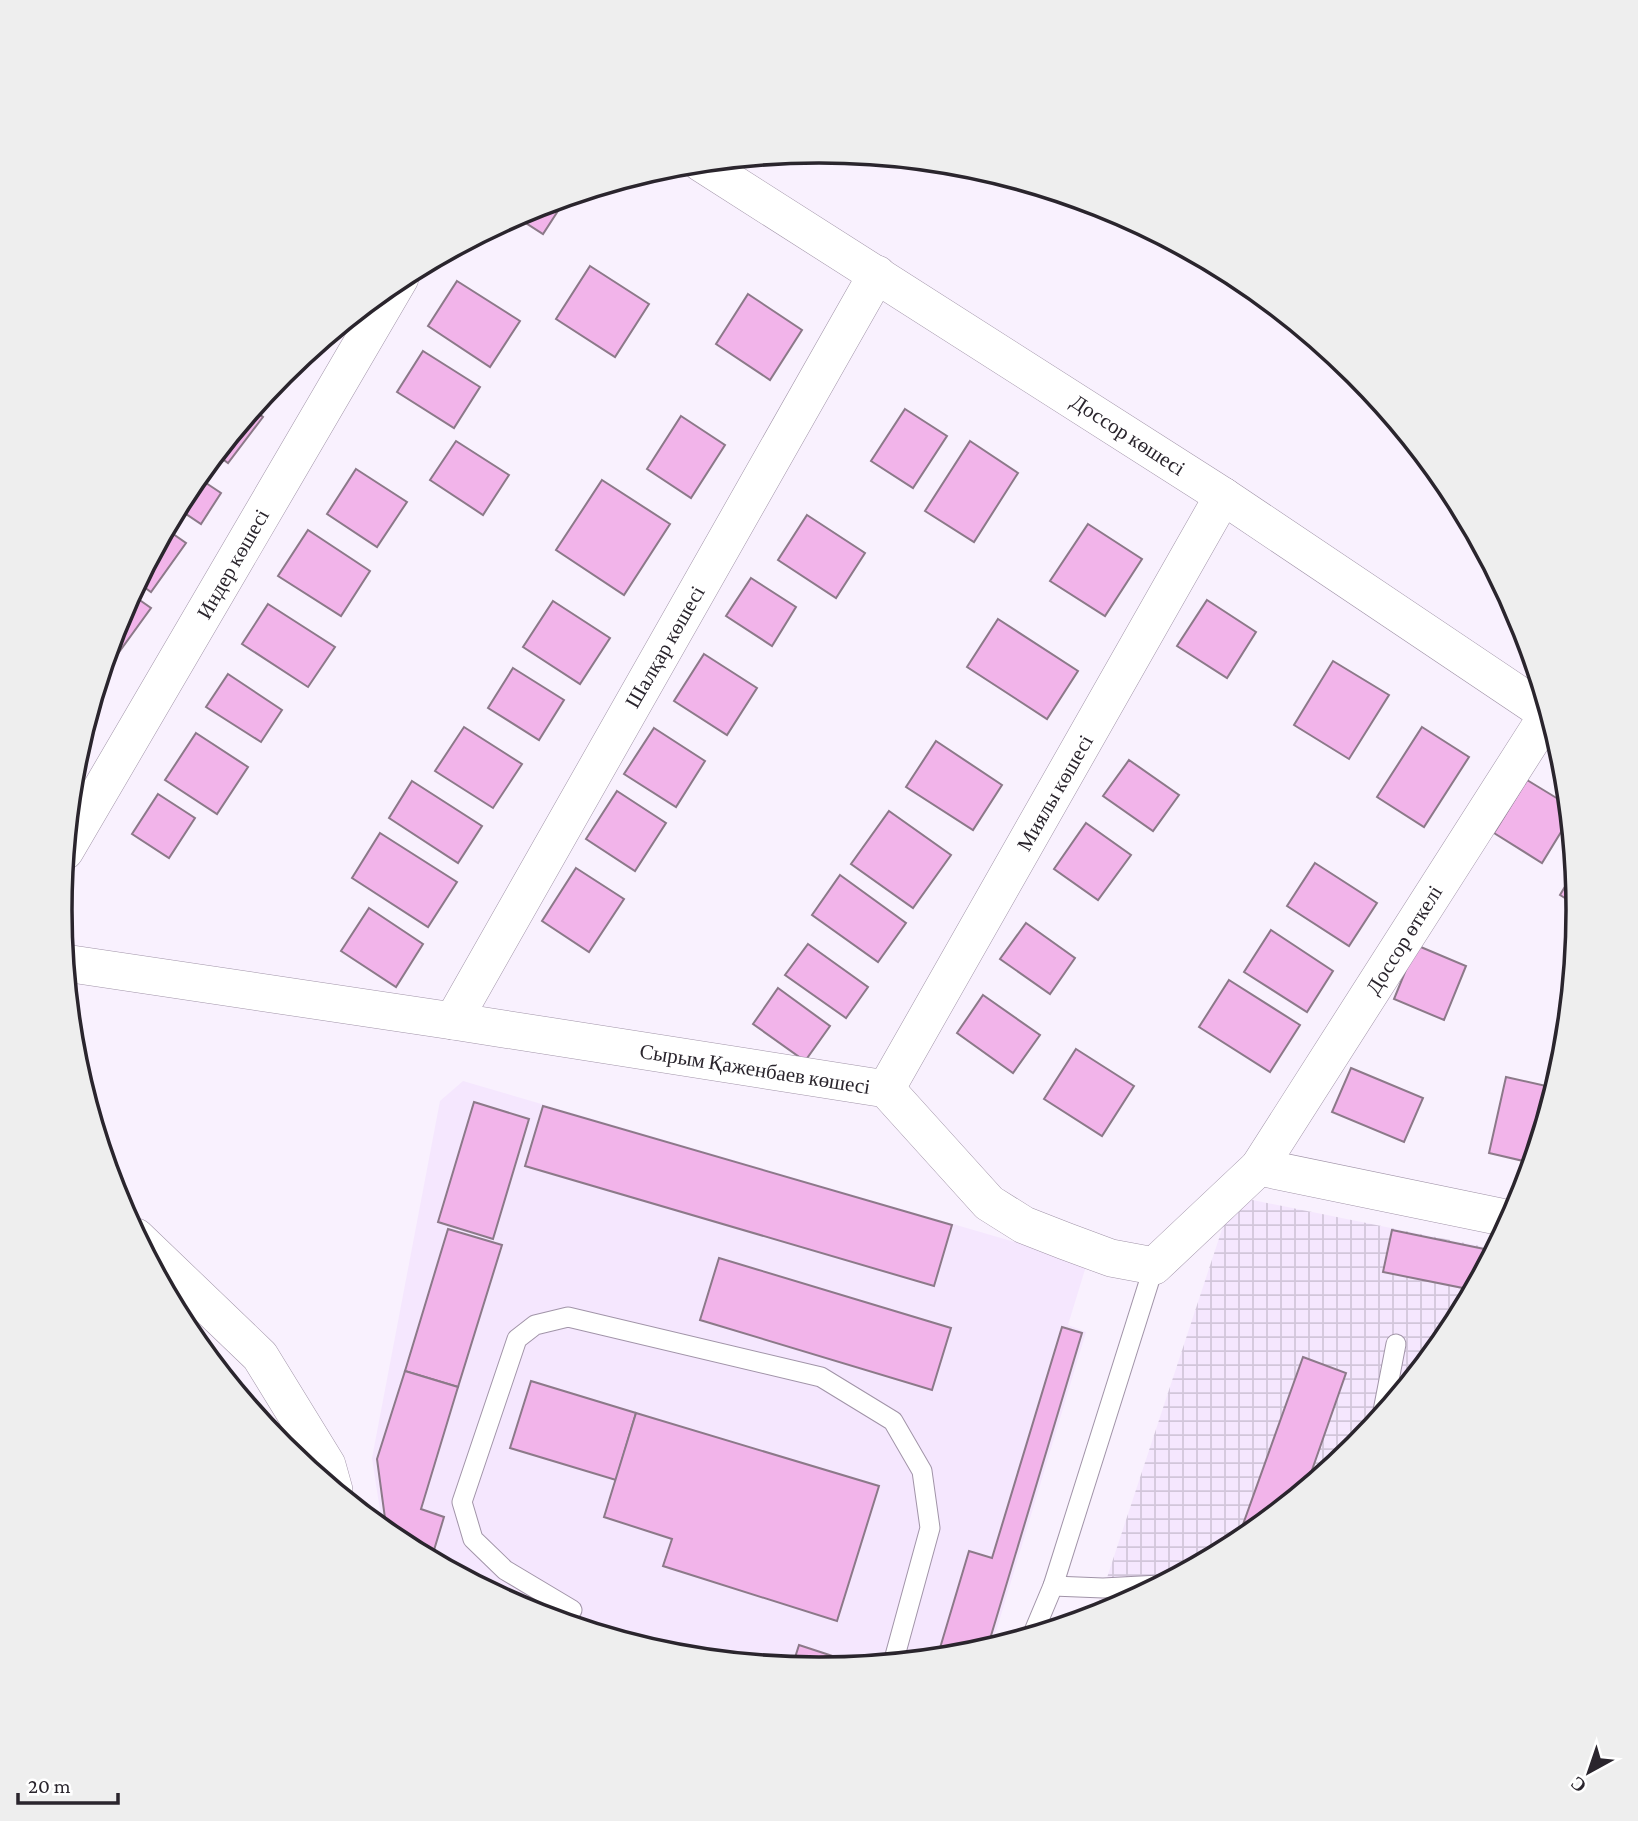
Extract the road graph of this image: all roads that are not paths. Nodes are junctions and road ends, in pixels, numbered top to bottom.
1 (714, 171) edge
2 (877, 274) junction
3 (386, 302) edge
4 (1223, 496) junction
5 (1538, 707) edge
6 (1543, 724) edge
7 (76, 832) edge
8 (74, 964) edge
9 (453, 1021) junction
10 (887, 1090) junction
11 (1259, 1167) junction
12 (1500, 1217) edge
13 (158, 1258) edge
14 (1154, 1266) junction
15 (1396, 1344) dead end
16 (1386, 1397) edge
17 (330, 1475) edge
18 (1052, 1586) junction
19 (1138, 1586) edge
20 (572, 1610) dead end
21 (1037, 1625) edge
22 (895, 1653) edge

1 - 2 street, Доссор көшесі
2 - 4 street, Доссор көшесі
2 - 9 street, Шалқар көшесі
3 - 7 street, Индер көшесі
4 - 5 street, Доссор көшесі
4 - 10 street, Миялы көшесі
6 - 11 street, Доссор өткелі
8 - 9 street, Сырым Қаженбаев көшесі
9 - 10 street, Сырым Қаженбаев көшесі
10 - 14 street, Сырым Қаженбаев көшесі
11 - 12 street
11 - 14 street
13 - 17 street
14 - 18 lane
15 - 16 lane
18 - 19 lane
18 - 21 lane
20 - 22 lane

